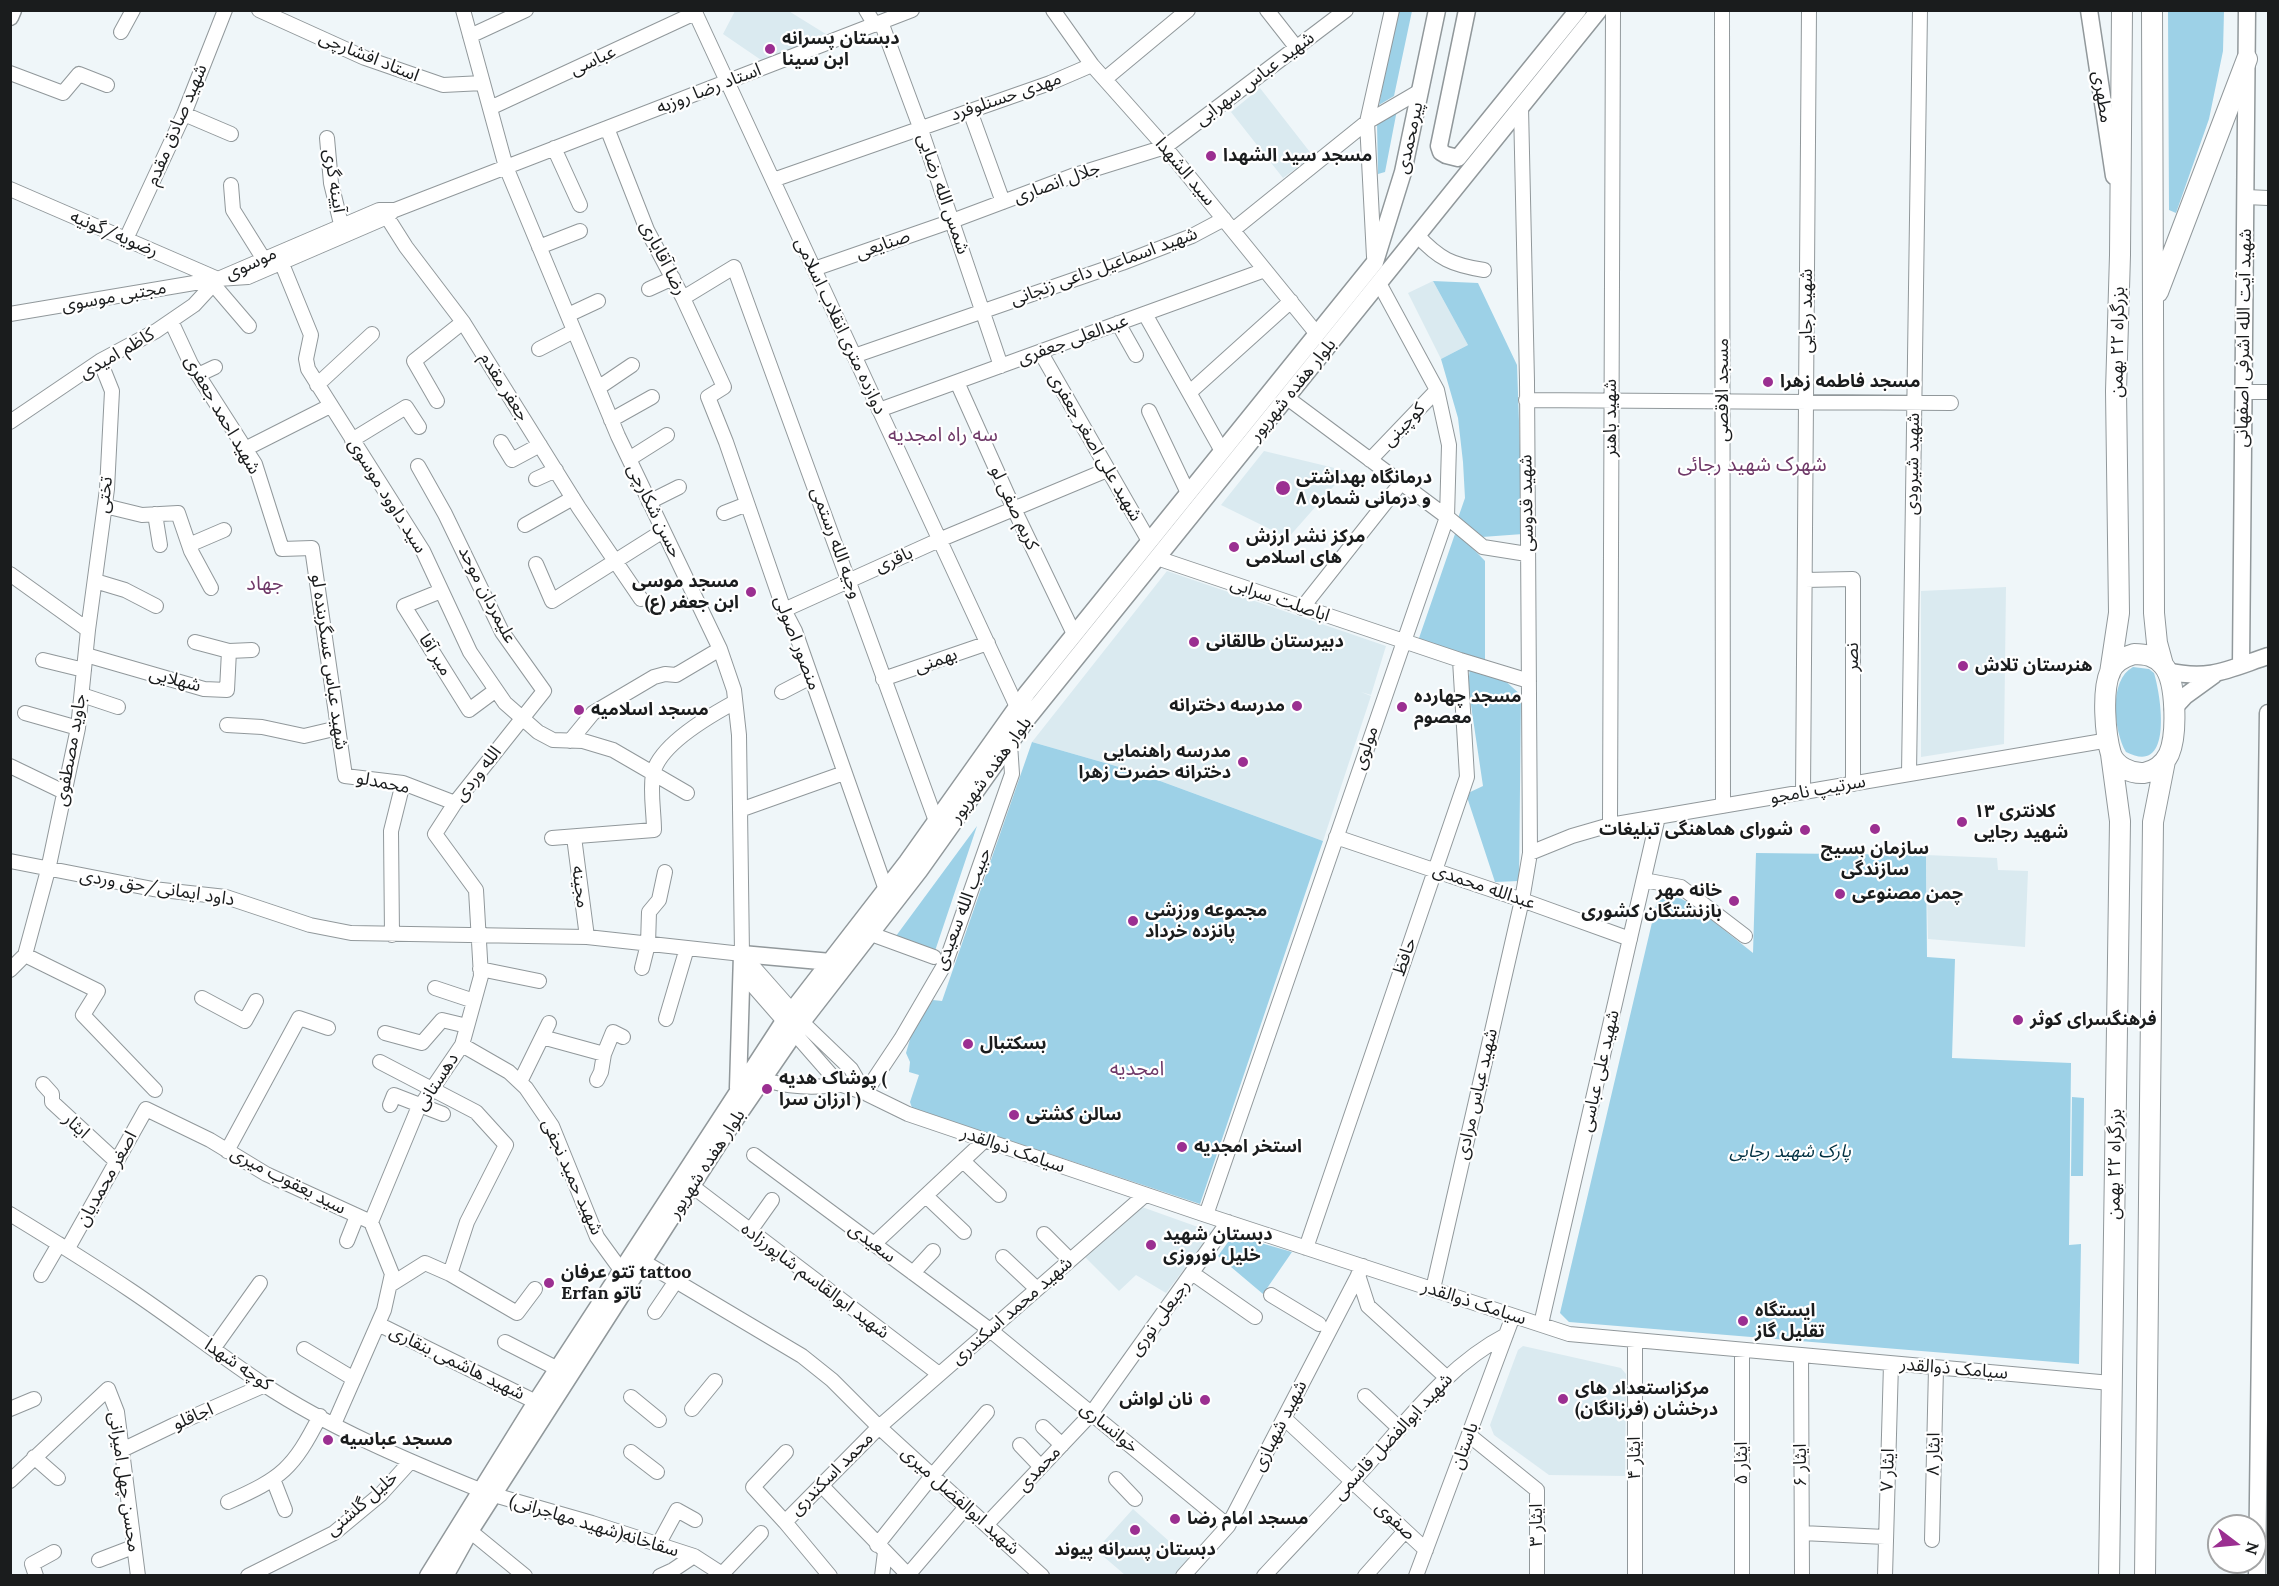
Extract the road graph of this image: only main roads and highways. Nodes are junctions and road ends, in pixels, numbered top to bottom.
1 (13, 10) edge
2 (1437, 10) edge
3 (1467, 10) edge
4 (1578, 10) edge
5 (1599, 10) edge
6 (2089, 10) edge
7 (2109, 10) edge
8 (2122, 10) edge
9 (2152, 10) edge
10 (2247, 10) edge
11 (10, 16) edge
12 (2247, 59) junction
13 (2115, 183) junction
14 (1375, 262) joint
15 (2119, 281) junction
16 (2154, 303) junction
17 (2268, 656) edge
18 (2241, 665) junction
19 (2165, 668) junction
20 (2110, 673) junction
21 (2215, 674) junction
22 (2173, 709) junction
23 (2268, 713) edge
24 (2110, 747) junction
25 (2165, 761) junction
26 (2267, 879) edge
27 (2267, 938) edge
28 (831, 962) junction
29 (2267, 971) edge
30 (793, 1021) junction
31 (2266, 1069) edge
32 (738, 1089) junction
33 (2266, 1140) edge
34 (2265, 1194) edge
35 (2265, 1261) edge
36 (2263, 1455) edge
37 (487, 1493) junction
38 (428, 1575) edge
39 (445, 1575) edge
40 (2109, 1575) edge
41 (2145, 1575) edge
42 (2257, 1575) edge

1 - 11 main road
2 - 14 main road, پیرمحمدی
3 - 4 main road, پیرمحمدی
5 - 30 main road, بلوار هفده شهریور
6 - 13 main road, مطهری
7 - 13 highway
8 - 15 highway, بزرگراه ۲۲ بهمن
9 - 16 highway, بزرگراه ۲۲ بهمن
10 - 12 main road, شهید آیت الله اشرفی اصفهانی
12 - 16 highway
12 - 18 main road, شهید آیت الله اشرفی اصفهانی
13 - 15 highway
14 - 28 main road, بلوار هفده شهریور
15 - 20 highway, بزرگراه ۲۲ بهمن
16 - 19 highway, بزرگراه ۲۲ بهمن
17 - 18 main road
18 - 21 main road
19 - 20 highway
19 - 21 main road
19 - 22 highway
20 - 24 highway
21 - 22 main road
22 - 25 highway
23 - 26 main road
24 - 25 highway
24 - 40 highway, بزرگراه ۲۲ بهمن
25 - 41 highway, بزرگراه ۲۲ بهمن
26 - 27 main road
27 - 29 main road
28 - 30 main road, بلوار هفده شهریور
28 - 32 main road
29 - 31 main road
30 - 32 main road, بلوار هفده شهریور
30 - 37 main road, بلوار هفده شهریور
31 - 33 main road
32 - 37 main road, بلوار هفده شهریور
33 - 34 main road
34 - 35 main road
35 - 36 main road
36 - 42 main road
37 - 38 main road, بلوار هفده شهریور
37 - 39 main road, بلوار هفده شهریور

